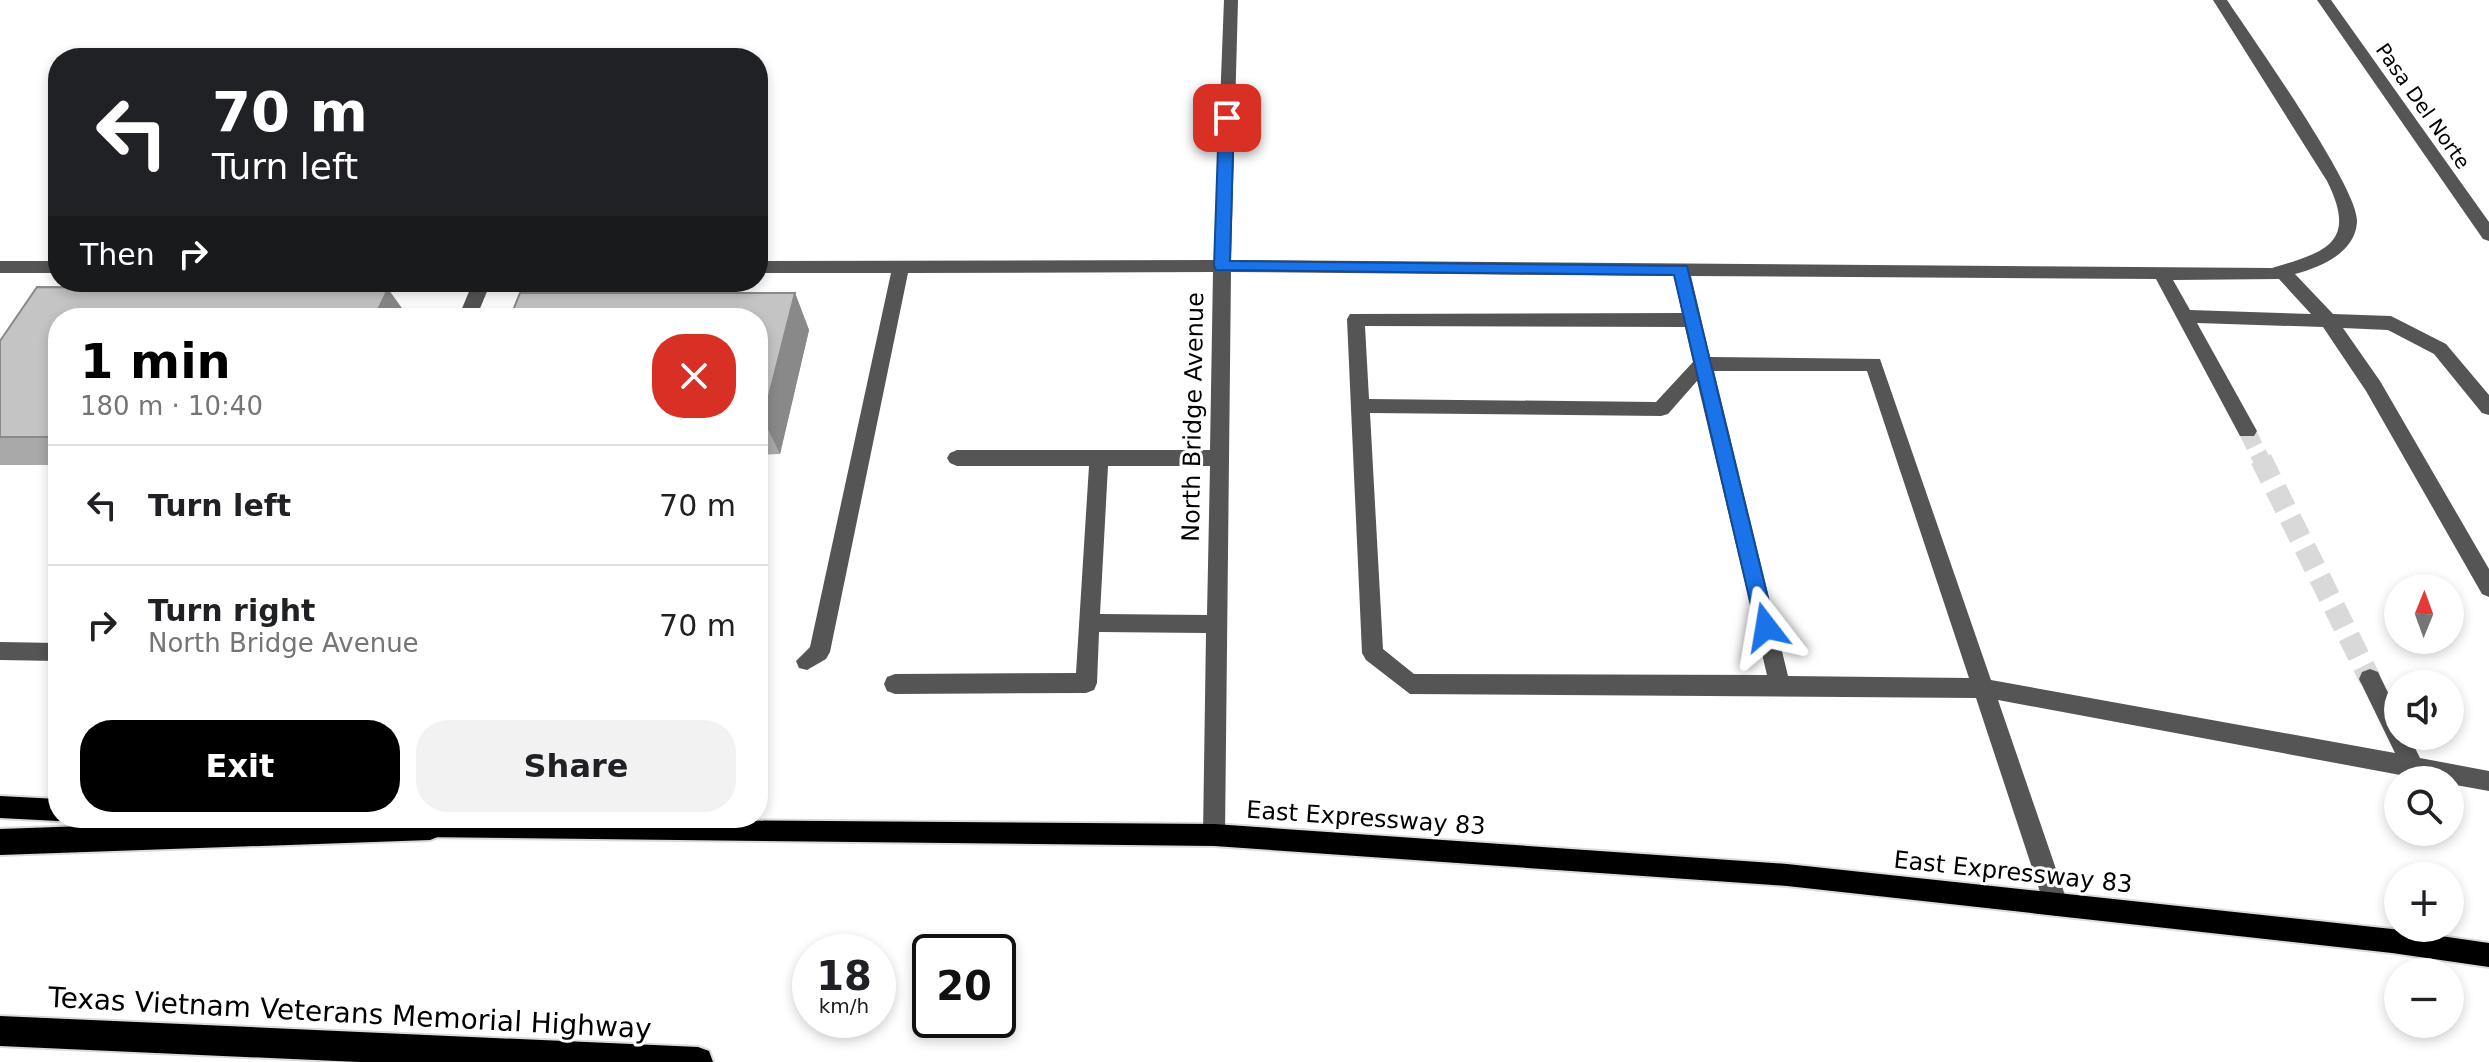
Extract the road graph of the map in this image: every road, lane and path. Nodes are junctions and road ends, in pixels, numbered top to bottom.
1 (1231, 0) edge
2 (2220, 0) edge
3 (2324, 0) edge
4 (2489, 235) edge
5 (901, 266) junction
6 (1222, 266) junction
7 (0, 267) edge
8 (48, 267) edge
9 (768, 267) edge
10 (1681, 270) junction
11 (2282, 271) junction
12 (2161, 273) junction
13 (2184, 316) junction
14 (2327, 319) junction
15 (1692, 320) junction
16 (1702, 364) junction
17 (1360, 406) junction
18 (2489, 408) edge
19 (2247, 431) tunnel mouth
20 (957, 458) dead end
21 (1099, 458) junction
22 (1219, 458) junction
23 (2489, 588) edge
24 (1091, 623) junction
25 (1217, 624) junction
26 (0, 651) edge
27 (48, 652) edge
28 (807, 661) dead end
29 (2370, 679) tunnel mouth
30 (895, 684) dead end
31 (1780, 685) junction
32 (1983, 688) junction
33 (2412, 765) junction
34 (2489, 781) edge
35 (0, 807) edge
36 (48, 809) edge
37 (401, 828) edge
38 (528, 828) edge
39 (1214, 835) junction
40 (0, 842) edge
41 (2056, 904) junction
42 (2489, 955) edge
43 (0, 1031) edge
44 (698, 1062) edge

1 - 6 street, North Bridge Avenue
2 - 11 street
3 - 4 street, Pasa Del Norte
5 - 6 street
5 - 9 street
5 - 28 street
6 - 10 street
6 - 22 street, North Bridge Avenue
7 - 8 street
10 - 12 street
10 - 15 street
11 - 12 street
11 - 14 street
12 - 13 street
13 - 14 street
13 - 19 street
14 - 18 street
14 - 23 street
15 - 16 street
15 - 17 street
16 - 17 street
16 - 31 street
16 - 32 street
17 - 31 street
20 - 21 street
21 - 22 street
21 - 24 street
22 - 25 street, North Bridge Avenue
24 - 25 street
24 - 30 street
25 - 39 street, North Bridge Avenue
26 - 27 street
29 - 33 street
31 - 32 street
32 - 33 street
32 - 41 street
33 - 34 street
35 - 36 main road
37 - 40 highway
38 - 39 main road, East Expressway 83
39 - 41 main road, East Expressway 83
41 - 42 main road, East Expressway 83
43 - 44 highway, Texas Vietnam Veterans Memorial Highway

